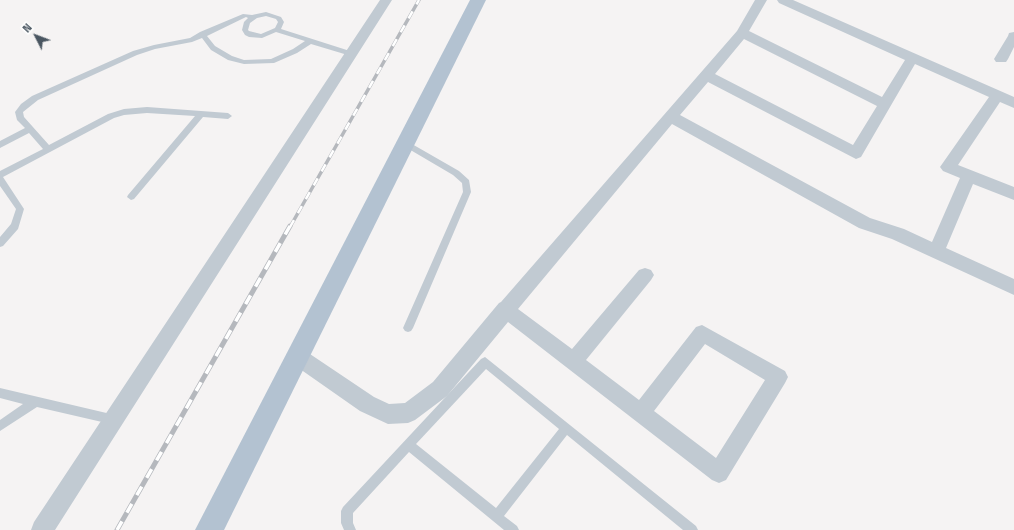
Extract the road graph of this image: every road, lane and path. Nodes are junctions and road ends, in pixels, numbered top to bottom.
1 (386, 0) edge
2 (478, 0) edge
3 (762, 0) edge
4 (783, 0) edge
5 (253, 17) junction
6 (276, 30) junction
7 (742, 33) junction
8 (202, 34) junction
9 (1014, 36) edge
10 (310, 41) junction
11 (351, 54) junction
12 (912, 59) junction
13 (1001, 59) dead end
14 (706, 75) junction
15 (997, 96) junction
16 (885, 104) junction
17 (1014, 104) edge
18 (200, 115) junction
19 (228, 116) dead end
20 (670, 116) junction
21 (30, 129) junction
22 (405, 143) junction
23 (0, 145) edge
24 (48, 148) junction
25 (0, 175) edge
26 (969, 176) junction
27 (0, 179) edge
28 (1014, 194) edge
29 (131, 197) dead end
30 (0, 243) edge
31 (936, 251) junction
32 (646, 275) dead end
33 (1014, 287) edge
34 (505, 309) junction
35 (408, 328) dead end
36 (297, 356) junction
37 (573, 361) junction
38 (0, 393) edge
39 (36, 402) junction
40 (408, 413) junction
41 (642, 413) junction
42 (115, 420) junction
43 (0, 426) edge
44 (422, 428) junction
45 (566, 428) junction
46 (408, 444) junction
47 (496, 516) junction
48 (42, 530) edge
49 (209, 530) edge
50 (350, 530) edge
51 (513, 530) edge
52 (692, 530) edge

1 - 11 street
2 - 22 main road
3 - 7 street
4 - 12 street
5 - 6 lane
5 - 6 lane
5 - 8 lane
6 - 10 lane
7 - 14 street
7 - 16 street
8 - 10 lane
8 - 21 lane
9 - 13 street
10 - 11 lane
11 - 42 street
12 - 15 street
12 - 16 street
14 - 16 street
14 - 20 street
15 - 17 street
15 - 26 street
18 - 19 lane
18 - 24 lane
18 - 29 lane
20 - 31 street
20 - 34 street
21 - 23 lane
21 - 24 lane
22 - 35 lane
22 - 36 main road
24 - 25 lane
26 - 28 street
26 - 31 street
27 - 30 lane
31 - 33 street
32 - 37 street
34 - 37 street
34 - 40 street
36 - 40 street
36 - 49 main road
37 - 41 street
38 - 39 lane
39 - 42 lane
39 - 43 lane
40 - 44 lane
41 - 41 street
42 - 48 street
44 - 45 lane
44 - 46 lane
45 - 47 lane
45 - 52 lane
46 - 47 lane
46 - 50 lane
47 - 51 lane

